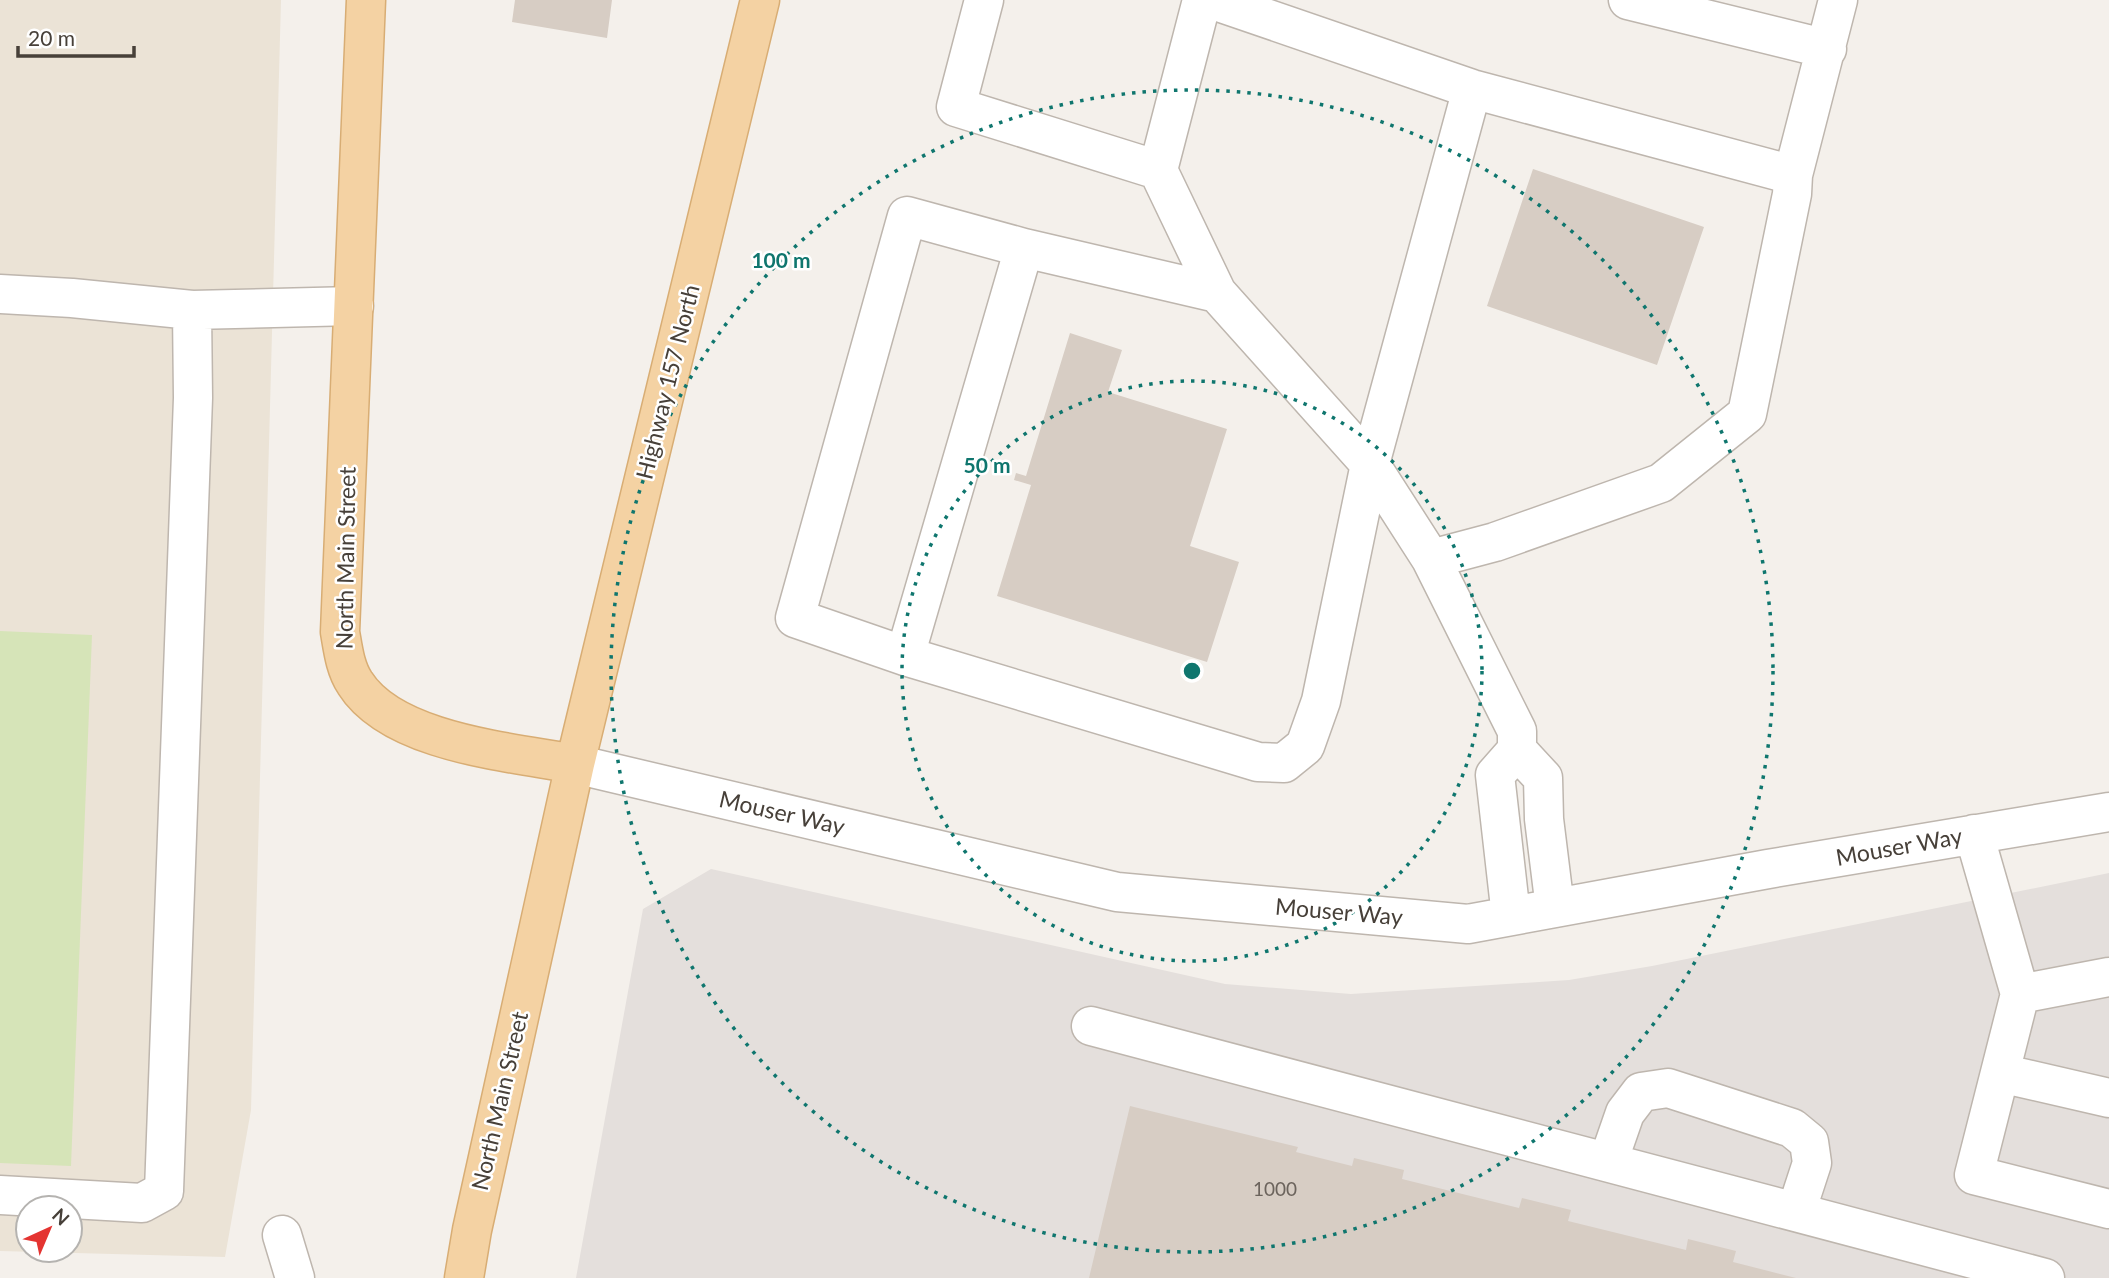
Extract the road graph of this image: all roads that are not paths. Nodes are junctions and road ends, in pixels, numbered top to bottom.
1 (366, 0) edge
2 (760, 0) edge
3 (984, 0) edge
4 (1202, 0) edge
5 (1213, 0) edge
6 (1628, 0) edge
7 (1839, 0) edge
8 (1827, 49) junction
9 (1472, 89) junction
10 (1158, 170) junction
11 (1793, 176) junction
12 (1024, 248) junction
13 (1217, 293) junction
14 (0, 294) edge
15 (354, 306) junction
16 (192, 310) junction
17 (1370, 464) junction
18 (1432, 558) junction
19 (905, 656) junction
20 (1517, 750) junction
21 (575, 764) junction
22 (2109, 812) edge
23 (1974, 834) junction
24 (1555, 908) junction
25 (1511, 916) junction
26 (2109, 977) edge
27 (2020, 994) junction
28 (1091, 1026) dead end
29 (2000, 1073) junction
30 (2109, 1098) edge
31 (1608, 1162) junction
32 (0, 1195) edge
33 (2109, 1209) edge
34 (1796, 1212) junction
35 (282, 1235) dead end
36 (295, 1278) edge
37 (464, 1278) edge
38 (2045, 1278) edge

1 - 15 main road, North Main Street
2 - 21 main road, Highway 157 North
3 - 10 street
4 - 10 street
5 - 9 street
6 - 8 street
7 - 8 street
8 - 11 street
9 - 11 street
9 - 17 street
10 - 13 street
11 - 18 street
12 - 13 street
12 - 19 street
12 - 19 street
13 - 17 street
14 - 16 street
15 - 16 street
15 - 21 main road, North Main Street
16 - 32 street
17 - 18 street
17 - 19 street
18 - 20 street
20 - 24 street
20 - 25 street
21 - 25 street, Mouser Way
21 - 37 main road, North Main Street
22 - 23 street, Mouser Way
23 - 24 street, Mouser Way
23 - 27 street
24 - 25 street, Mouser Way
26 - 27 street
27 - 29 street
28 - 31 street
29 - 30 street
29 - 33 street
31 - 34 street
31 - 34 street
34 - 38 street
35 - 36 street

